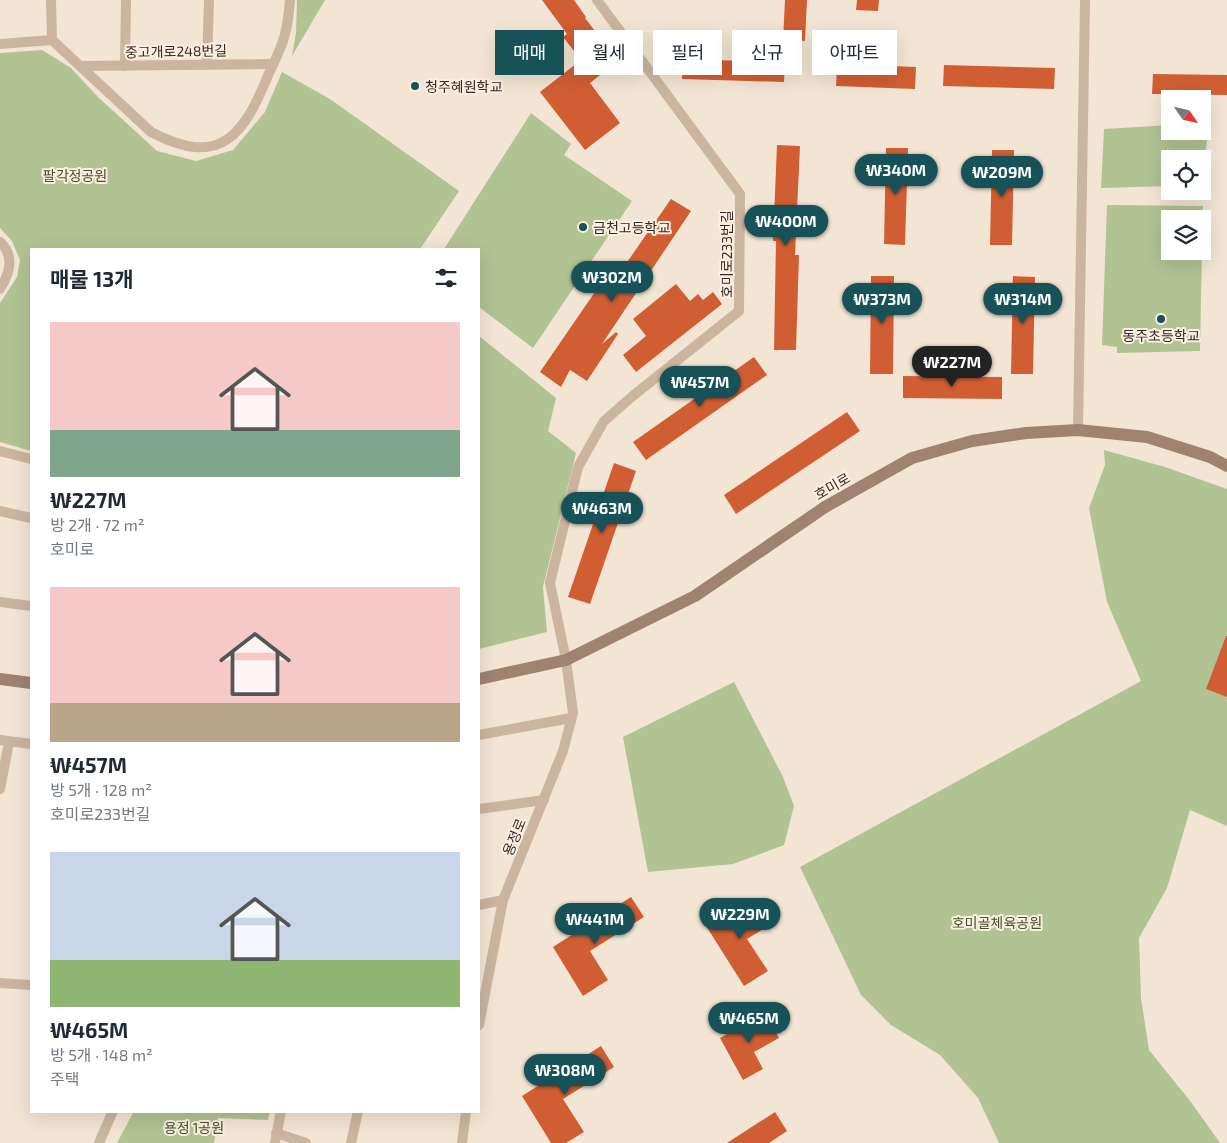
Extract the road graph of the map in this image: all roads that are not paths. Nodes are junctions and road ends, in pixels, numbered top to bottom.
1 (51, 0) edge
2 (126, 0) edge
3 (209, 0) edge
4 (290, 0) edge
5 (597, 0) edge
6 (1085, 0) edge
7 (52, 40) junction
8 (0, 44) edge
9 (273, 64) junction
10 (207, 65) junction
11 (80, 66) junction
12 (125, 66) junction
13 (0, 242) edge
14 (0, 289) edge
15 (1078, 430) junction
16 (0, 451) edge
17 (30, 459) edge
18 (1227, 466) edge
19 (0, 511) edge
20 (30, 518) edge
21 (0, 602) edge
22 (30, 606) edge
23 (566, 660) junction
24 (0, 679) edge
25 (480, 679) edge
26 (30, 683) edge
27 (571, 718) junction
28 (480, 736) edge
29 (4, 741) edge
30 (30, 744) edge
31 (0, 789) edge
32 (544, 800) junction
33 (480, 809) edge
34 (503, 900) junction
35 (480, 905) edge
36 (0, 983) edge
37 (30, 984) edge
38 (482, 992) edge
39 (480, 1014) edge
40 (112, 1113) edge
41 (280, 1113) edge
42 (358, 1113) edge
43 (466, 1113) edge
44 (276, 1138) edge
45 (99, 1143) edge
46 (306, 1143) edge
47 (351, 1143) edge
48 (462, 1143) edge

1 - 7 street
2 - 12 street
3 - 10 street
4 - 9 street
5 - 23 street, 호미로233번길
6 - 15 street
7 - 8 street
7 - 11 street
9 - 10 street, 중고개로248번길
9 - 11 street
10 - 12 street, 중고개로248번길
11 - 12 street, 중고개로248번길
13 - 14 street
15 - 18 street, 호미로
15 - 23 street, 호미로
16 - 17 street
19 - 20 street
21 - 22 street
23 - 25 street, 호미로
23 - 27 street, 용정로
24 - 26 street
27 - 28 street
27 - 32 street, 용정로
29 - 30 street
29 - 31 street
32 - 33 street
32 - 34 street, 용정로
34 - 35 street
34 - 38 street, 용정로
36 - 37 street
38 - 39 street, 용정로
40 - 45 street
41 - 44 street
42 - 47 street
43 - 48 street
44 - 46 street

